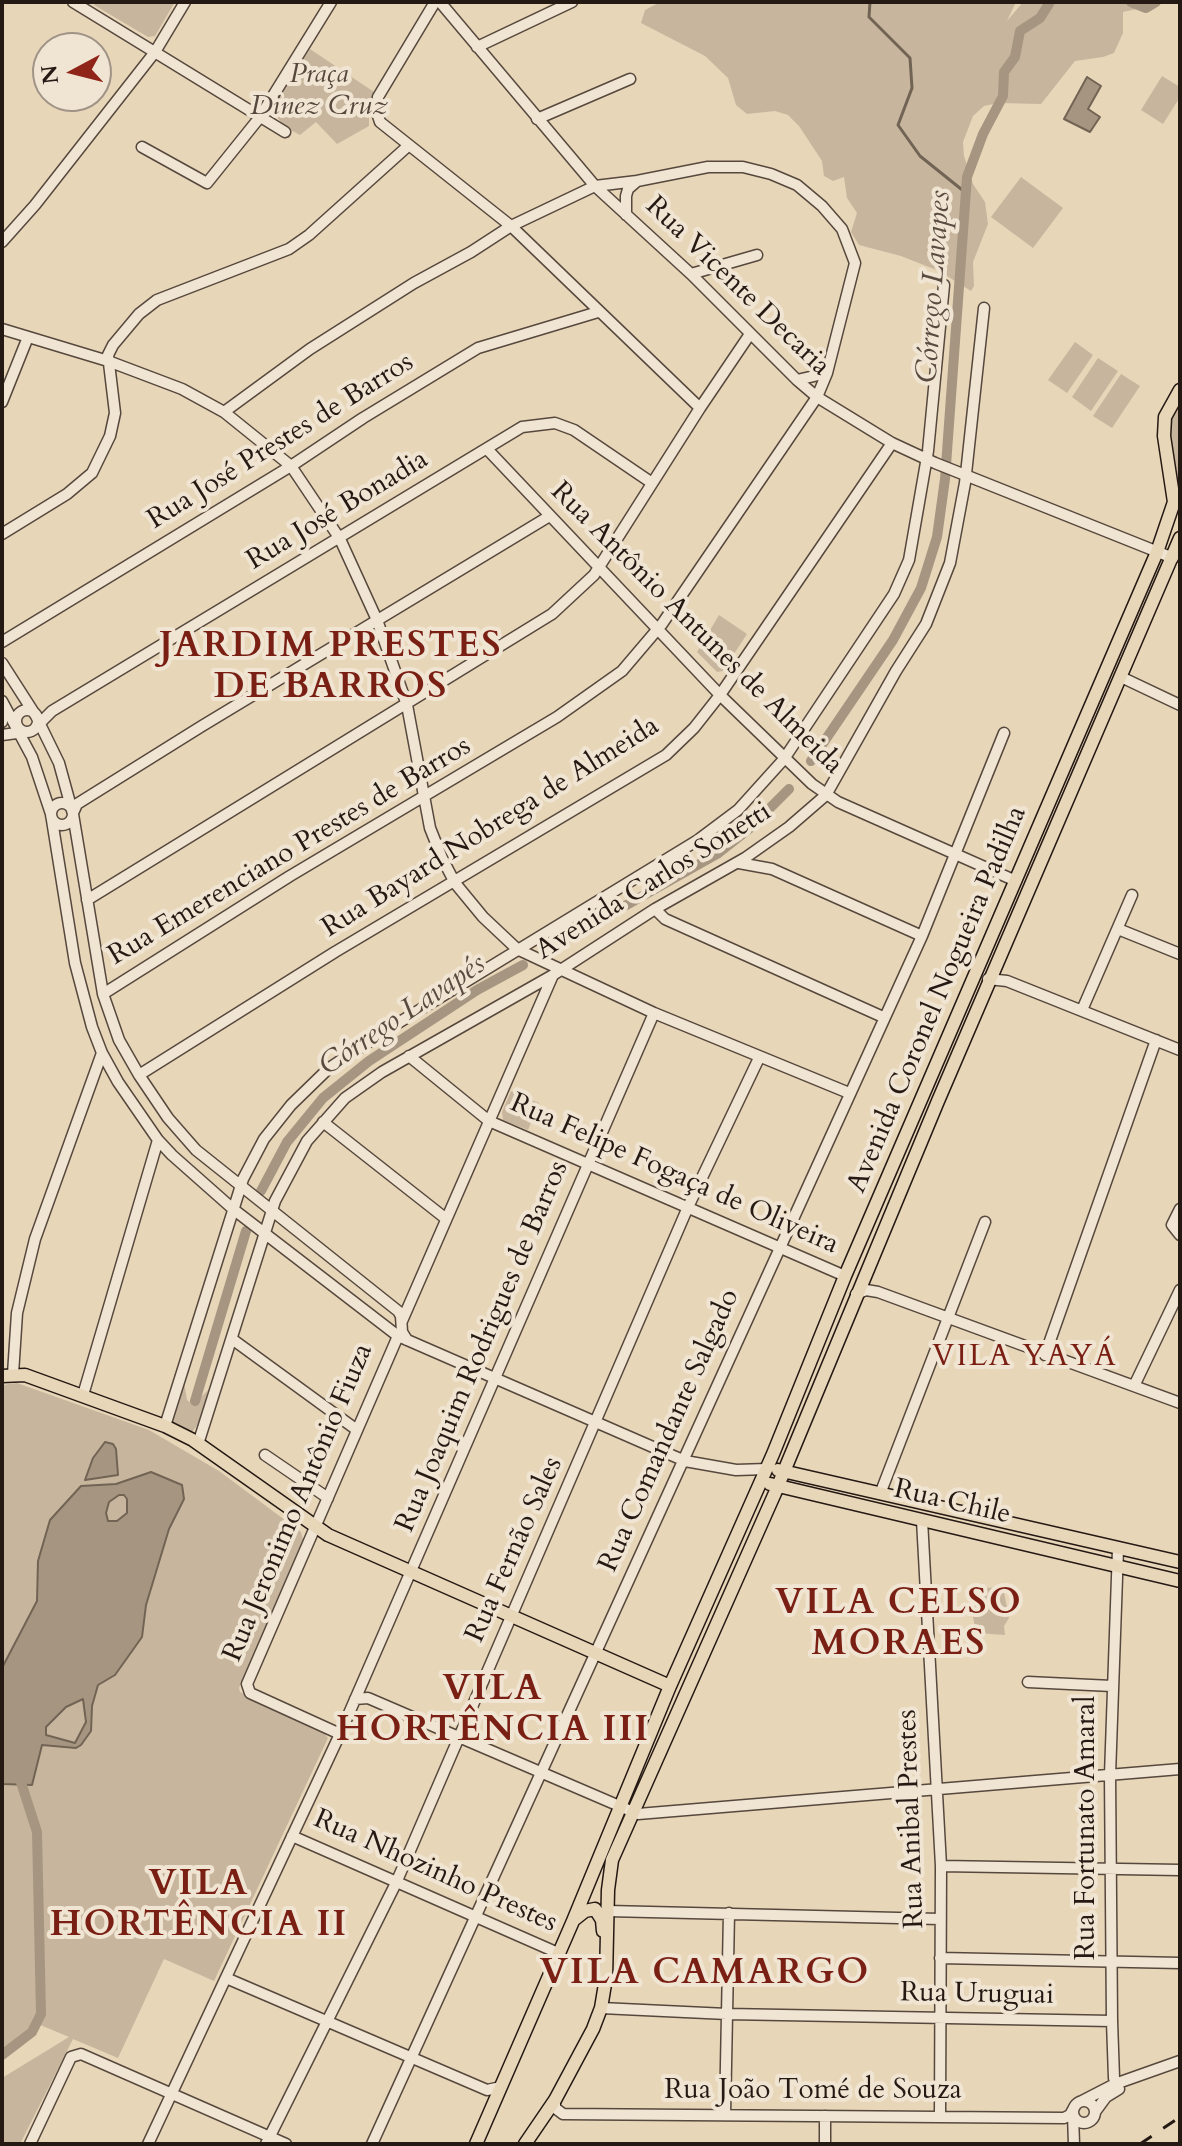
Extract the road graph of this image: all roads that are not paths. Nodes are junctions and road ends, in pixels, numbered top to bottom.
1 (73, 2) edge
2 (185, 2) edge
3 (331, 2) edge
4 (438, 2) edge
5 (572, 2) edge
6 (477, 47) junction
7 (155, 52) junction
8 (630, 79) dead end
9 (260, 117) junction
10 (537, 119) junction
11 (285, 132) dead end
12 (408, 146) junction
13 (142, 147) dead end
14 (637, 181) junction
15 (595, 186) junction
16 (626, 215) junction
17 (511, 226) junction
18 (2, 242) edge
19 (757, 255) dead end
20 (691, 274) junction
21 (944, 285) dead end
22 (984, 308) dead end
23 (598, 312) junction
24 (2, 329) edge
25 (750, 334) junction
26 (28, 337) junction
27 (108, 361) junction
28 (827, 373) junction
29 (797, 380) junction
30 (1180, 392) edge
31 (817, 397) junction
32 (934, 401) junction
33 (2, 402) edge
34 (700, 408) junction
35 (224, 412) junction
36 (892, 443) junction
37 (487, 449) junction
38 (905, 449) junction
39 (1180, 449) edge
40 (1167, 456) junction
41 (931, 461) junction
42 (291, 466) junction
43 (962, 475) junction
44 (652, 483) junction
45 (988, 485) junction
46 (962, 504) junction
47 (548, 517) junction
48 (2, 534) edge
49 (1180, 538) edge
50 (340, 539) junction
51 (1157, 552) junction
52 (1173, 558) junction
53 (598, 569) junction
54 (377, 620) junction
55 (659, 629) junction
56 (2, 642) edge
57 (2, 663) edge
58 (1121, 677) junction
59 (720, 695) junction
60 (2, 701) edge
61 (407, 705) junction
62 (1180, 705) edge
63 (24, 722) edge
64 (2, 733) edge
65 (1004, 733) dead end
66 (787, 762) junction
67 (826, 795) junction
68 (424, 798) junction
69 (71, 809) junction
70 (52, 816) junction
71 (764, 846) junction
72 (956, 855) junction
73 (738, 863) junction
74 (772, 869) junction
75 (1016, 881) junction
76 (455, 883) junction
77 (1132, 895) dead end
78 (87, 900) junction
79 (655, 909) junction
80 (1118, 929) junction
81 (922, 936) junction
82 (517, 949) junction
83 (586, 952) junction
84 (1180, 954) edge
85 (555, 972) junction
86 (988, 973) junction
87 (589, 984) junction
88 (103, 994) junction
89 (1082, 1010) junction
90 (654, 1013) junction
91 (883, 1017) junction
92 (1156, 1040) junction
93 (1180, 1050) edge
94 (102, 1053) junction
95 (409, 1056) junction
96 (759, 1058) junction
97 (139, 1075) junction
98 (849, 1093) junction
99 (489, 1121) junction
100 (323, 1122) junction
101 (158, 1140) junction
102 (588, 1163) junction
103 (240, 1186) junction
104 (688, 1207) junction
105 (233, 1209) junction
106 (1180, 1209) edge
107 (272, 1211) junction
108 (445, 1218) junction
109 (985, 1222) dead end
110 (266, 1232) junction
111 (1180, 1235) edge
112 (778, 1248) junction
113 (866, 1273) junction
114 (845, 1276) junction
115 (1180, 1290) edge
116 (878, 1292) junction
117 (856, 1294) junction
118 (402, 1308) junction
119 (947, 1319) junction
120 (397, 1335) junction
121 (232, 1339) junction
122 (1045, 1355) junction
123 (8, 1375) edge
124 (496, 1378) junction
125 (1134, 1386) junction
126 (83, 1395) junction
127 (1180, 1403) edge
128 (597, 1423) junction
129 (165, 1426) junction
130 (357, 1430) junction
131 (196, 1442) junction
132 (793, 1445) junction
133 (265, 1455) dead end
134 (685, 1461) junction
135 (784, 1472) junction
136 (764, 1475) junction
137 (821, 1481) junction
138 (778, 1487) junction
139 (880, 1494) junction
140 (328, 1498) junction
141 (922, 1520) junction
142 (315, 1527) junction
143 (1118, 1549) junction
144 (1180, 1562) edge
145 (1116, 1566) junction
146 (412, 1572) junction
147 (1180, 1581) edge
148 (511, 1615) junction
149 (596, 1653) junction
150 (1028, 1682) dead end
151 (670, 1686) junction
152 (1112, 1686) junction
153 (355, 1699) junction
154 (340, 1734) junction
155 (459, 1737) junction
156 (1180, 1769) edge
157 (541, 1773) junction
158 (1110, 1775) junction
159 (938, 1788) junction
160 (626, 1810) junction
161 (292, 1836) junction
162 (941, 1866) junction
163 (1112, 1870) junction
164 (1180, 1870) edge
165 (396, 1883) junction
166 (601, 1910) junction
167 (729, 1913) junction
168 (477, 1918) junction
169 (940, 1919) junction
170 (573, 1921) junction
171 (558, 1953) junction
172 (940, 1958) junction
173 (1112, 1962) junction
174 (1180, 1963) edge
175 (226, 1978) junction
176 (601, 2008) junction
177 (727, 2014) junction
178 (941, 2018) junction
179 (1112, 2021) junction
180 (326, 2023) junction
181 (411, 2058) junction
182 (1180, 2061) edge
183 (501, 2087) junction
184 (1117, 2087) junction
185 (172, 2095) junction
186 (555, 2100) junction
187 (1082, 2101) junction
188 (1073, 2112) junction
189 (1095, 2112) junction
190 (725, 2115) junction
191 (825, 2116) junction
192 (940, 2116) junction
193 (1088, 2122) junction
194 (268, 2140) edge
195 (30, 2144) edge
196 (148, 2144) edge
197 (286, 2144) edge
198 (372, 2144) edge
199 (476, 2144) edge
200 (525, 2144) edge
201 (825, 2144) edge
202 (1076, 2144) edge

1 - 7 street
2 - 7 street
3 - 9 street
4 - 6 street, Rua Vicente Decaria
4 - 12 street
5 - 6 street
6 - 10 street, Rua Vicente Decaria
7 - 9 street
7 - 18 street
8 - 10 street
9 - 11 street
9 - 13 street
10 - 15 street, Rua Vicente Decaria
12 - 17 street
12 - 27 street
14 - 15 street, Rua Emerenciano Prestes de Barros
14 - 16 street
14 - 28 street, Rua Emerenciano Prestes de Barros
15 - 16 street, Rua Vicente Decaria
15 - 17 street, Rua Emerenciano Prestes de Barros
16 - 20 street, Rua Vicente Decaria
17 - 23 street
17 - 35 street, Rua Emerenciano Prestes de Barros
19 - 20 street
20 - 25 street, Rua Vicente Decaria
21 - 32 street, Avenida Carlos Sonetti
22 - 43 street, Avenida Carlos Sonetti
23 - 34 street
23 - 42 street, Rua José Prestes de Barros
24 - 26 street
25 - 29 street, Rua Vicente Decaria
25 - 34 street
26 - 27 street
26 - 33 street
27 - 35 street
27 - 48 street
28 - 29 street
28 - 31 street, Rua Emerenciano Prestes de Barros
29 - 31 street, Rua Vicente Decaria
30 - 40 main road, Avenida Coronel Nogueira Padilha
31 - 36 street, Rua Vicente Decaria
31 - 55 street, Rua Emerenciano Prestes de Barros
32 - 38 street, Avenida Carlos Sonetti
32 - 41 street, Avenida Carlos Sonetti
34 - 44 street
35 - 42 street
36 - 38 street, Rua Vicente Decaria
36 - 59 street, Rua Bayard Nobrega de Almeida
37 - 44 street, Rua José Bonadia
37 - 47 street, Rua Antônio Antunes de Almeida
37 - 50 street, Rua José Bonadia
38 - 41 street, Rua Vicente Decaria
39 - 40 main road
40 - 51 main road, Avenida Coronel Nogueira Padilha
41 - 43 street, Rua Vicente Decaria
41 - 66 street, Avenida Carlos Sonetti
42 - 50 street
42 - 56 street, Rua José Prestes de Barros
43 - 45 street, Rua Vicente Decaria
43 - 46 street, Avenida Carlos Sonetti
44 - 53 street
45 - 46 street
45 - 51 street, Rua Vicente Decaria
46 - 67 street, Avenida Carlos Sonetti
47 - 53 street, Rua Antônio Antunes de Almeida
47 - 54 street
49 - 52 main road, Avenida Coronel Nogueira Padilha
50 - 54 street
50 - 63 street, Rua José Bonadia
51 - 52 street
51 - 75 main road, Avenida Coronel Nogueira Padilha
52 - 58 main road, Avenida Coronel Nogueira Padilha
53 - 55 street, Rua Antônio Antunes de Almeida
53 - 61 street
54 - 61 street
54 - 69 street
55 - 59 street, Rua Antônio Antunes de Almeida
55 - 68 street, Rua Emerenciano Prestes de Barros
57 - 63 street
58 - 62 street
58 - 86 main road, Avenida Coronel Nogueira Padilha
59 - 66 street, Rua Antônio Antunes de Almeida
59 - 76 street, Rua Bayard Nobrega de Almeida
60 - 63 street
61 - 68 street
61 - 78 street
63 - 64 street
63 - 69 street
63 - 70 street
65 - 72 street, Rua Comandante Salgado
66 - 67 street, Rua Antônio Antunes de Almeida
66 - 82 street, Avenida Carlos Sonetti
67 - 71 street, Avenida Carlos Sonetti
67 - 72 street, Rua Antônio Antunes de Almeida
68 - 76 street
68 - 88 street, Rua Emerenciano Prestes de Barros
69 - 70 street
69 - 70 street
69 - 78 street
70 - 94 street
71 - 73 street, Avenida Carlos Sonetti
71 - 74 street
72 - 75 street, Rua Antônio Antunes de Almeida
72 - 81 street, Rua Comandante Salgado
73 - 74 street
73 - 79 street, Avenida Carlos Sonetti
74 - 81 street
75 - 86 main road, Avenida Coronel Nogueira Padilha
76 - 82 street
76 - 97 street, Rua Bayard Nobrega de Almeida
77 - 80 street
78 - 88 street
79 - 83 street, Avenida Carlos Sonetti
79 - 91 street
80 - 84 street
80 - 89 street
81 - 91 street, Rua Comandante Salgado
82 - 85 street
82 - 103 street, Avenida Carlos Sonetti
83 - 85 street, Avenida Carlos Sonetti
83 - 87 street
85 - 87 street
85 - 95 street, Avenida Carlos Sonetti
85 - 99 street, Rua Jeronimo Antônio Fiuza
86 - 89 street
86 - 113 main road, Avenida Coronel Nogueira Padilha
86 - 114 main road, Avenida Coronel Nogueira Padilha
87 - 90 street
88 - 97 street
89 - 92 street
90 - 96 street
90 - 102 street, Rua Joaquim Rodrigues de Barros
91 - 98 street, Rua Comandante Salgado
92 - 93 street
92 - 122 street
94 - 101 street
94 - 123 street
95 - 99 street, Rua Felipe Fogaça de Oliveira
95 - 100 street, Avenida Carlos Sonetti
96 - 98 street
96 - 104 street, Rua Fernão Sales
97 - 103 street
98 - 112 street, Rua Comandante Salgado
99 - 102 street, Rua Felipe Fogaça de Oliveira
99 - 108 street, Rua Jeronimo Antônio Fiuza
100 - 107 street, Avenida Carlos Sonetti
100 - 108 street
101 - 105 street
101 - 126 street
102 - 104 street, Rua Felipe Fogaça de Oliveira
102 - 124 street, Rua Joaquim Rodrigues de Barros
103 - 105 street, Avenida Carlos Sonetti
103 - 107 street
104 - 112 street, Rua Felipe Fogaça de Oliveira
104 - 128 street, Rua Fernão Sales
105 - 110 street
105 - 129 street, Avenida Carlos Sonetti
106 - 111 street
107 - 110 street, Avenida Carlos Sonetti
107 - 118 street
108 - 118 street, Rua Jeronimo Antônio Fiuza
109 - 119 street
110 - 120 street
110 - 121 street, Avenida Carlos Sonetti
112 - 114 street, Rua Felipe Fogaça de Oliveira
112 - 134 street, Rua Comandante Salgado
113 - 116 street
113 - 117 main road, Avenida Coronel Nogueira Padilha
114 - 136 main road, Avenida Coronel Nogueira Padilha
115 - 125 street
116 - 117 street
116 - 119 street
117 - 132 main road, Avenida Coronel Nogueira Padilha
118 - 120 street
118 - 120 street, Rua Jeronimo Antônio Fiuza
119 - 122 street
119 - 139 street
120 - 124 street
120 - 130 street, Rua Jeronimo Antônio Fiuza
121 - 130 street
121 - 131 street, Avenida Carlos Sonetti
122 - 125 street
123 - 126 main road
124 - 128 street
124 - 146 street, Rua Joaquim Rodrigues de Barros
125 - 127 street
126 - 129 main road
128 - 134 street
128 - 148 street, Rua Fernão Sales
129 - 131 main road
130 - 140 street, Rua Jeronimo Antônio Fiuza
131 - 142 main road
132 - 135 main road, Avenida Coronel Nogueira Padilha
132 - 137 main road
133 - 140 street
134 - 136 street
134 - 149 street, Rua Comandante Salgado
135 - 136 main road
135 - 137 main road, Rua Chile
135 - 138 main road, Avenida Coronel Nogueira Padilha
136 - 138 main road
136 - 151 main road, Avenida Coronel Nogueira Padilha
137 - 139 main road, Rua Chile
138 - 141 main road, Rua Chile
138 - 160 main road, Avenida Coronel Nogueira Padilha
139 - 143 main road, Rua Chile
140 - 142 street, Rua Jeronimo Antônio Fiuza
141 - 145 main road, Rua Chile
141 - 159 street, Rua Anibal Prestes
142 - 146 main road
142 - 154 street, Rua Jeronimo Antônio Fiuza
143 - 144 main road, Rua Chile
143 - 145 street
145 - 147 main road, Rua Chile
145 - 152 street, Rua Fortunato Amaral
146 - 148 main road
146 - 153 street, Rua Joaquim Rodrigues de Barros
148 - 149 main road
148 - 155 street, Rua Fernão Sales
149 - 151 main road
149 - 157 street, Rua Comandante Salgado
150 - 152 street
151 - 160 main road, Avenida Coronel Nogueira Padilha
152 - 158 street, Rua Fortunato Amaral
153 - 154 street, Rua Joaquim Rodrigues de Barros
153 - 155 street
154 - 161 street, Rua Joaquim Rodrigues de Barros
155 - 157 street
155 - 165 street, Rua Fernão Sales
156 - 158 street
157 - 160 street
157 - 168 street, Rua Comandante Salgado
158 - 159 street
158 - 163 street, Rua Fortunato Amaral
159 - 160 street
159 - 162 street, Rua Anibal Prestes
160 - 166 main road, Avenida Coronel Nogueira Padilha
160 - 170 main road, Avenida Coronel Nogueira Padilha
161 - 165 street, Rua Nhozinho Prestes
161 - 175 street, Rua Joaquim Rodrigues de Barros
162 - 163 street
162 - 169 street, Rua Anibal Prestes
163 - 164 street
163 - 173 street, Rua Fortunato Amaral
165 - 168 street, Rua Nhozinho Prestes
165 - 180 street, Rua Fernão Sales
166 - 167 street
166 - 170 main road
166 - 176 main road, Avenida Coronel Nogueira Padilha
167 - 169 street
167 - 177 street
168 - 171 street, Rua Nhozinho Prestes
168 - 181 street, Rua Comandante Salgado
169 - 172 street, Rua Anibal Prestes
170 - 171 main road, Avenida Coronel Nogueira Padilha
171 - 183 main road, Avenida Coronel Nogueira Padilha
172 - 173 street
172 - 178 street, Rua Anibal Prestes
173 - 174 street
173 - 179 street, Rua Fortunato Amaral
175 - 180 street
175 - 185 street, Rua Joaquim Rodrigues de Barros
176 - 177 street, Rua Uruguai
176 - 186 main road
177 - 178 street, Rua Uruguai
177 - 190 street
178 - 179 street, Rua Uruguai
178 - 192 street, Rua Anibal Prestes
179 - 184 street, Rua Fortunato Amaral
180 - 181 street
180 - 194 street, Rua Fernão Sales
181 - 183 street
181 - 198 street, Rua Comandante Salgado
182 - 184 street
183 - 199 main road, Avenida Coronel Nogueira Padilha
184 - 187 street
184 - 189 street
185 - 194 street
185 - 195 street
185 - 196 street, Rua Joaquim Rodrigues de Barros
186 - 190 street, Rua João Tomé de Souza
186 - 200 main road
187 - 188 street
187 - 189 street
188 - 192 street, Rua João Tomé de Souza
188 - 193 street
188 - 202 street
189 - 193 street
190 - 191 street, Rua João Tomé de Souza
191 - 192 street, Rua João Tomé de Souza
191 - 201 street
193 - 202 street
194 - 197 street

